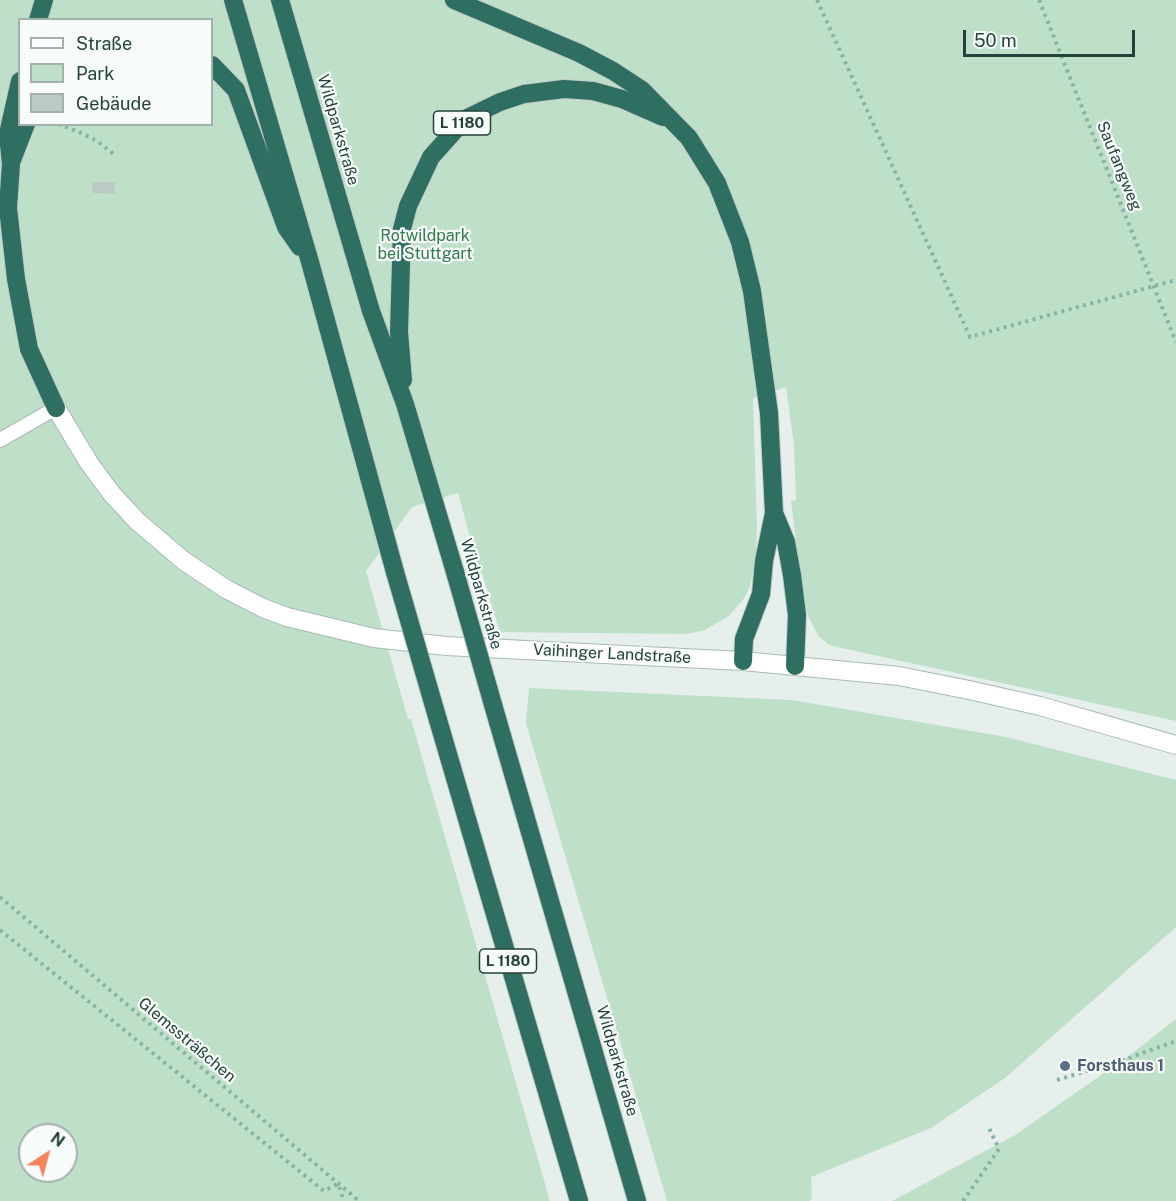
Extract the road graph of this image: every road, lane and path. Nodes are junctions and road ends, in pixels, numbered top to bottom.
1 (44, 0) edge
2 (233, 0) edge
3 (280, 0) edge
4 (454, 0) edge
5 (817, 0) edge
6 (1039, 0) edge
7 (39, 18) edge
8 (213, 65) edge
9 (18, 90) edge
10 (676, 123) junction
11 (25, 126) edge
12 (63, 126) edge
13 (115, 154) dead end
14 (10, 164) junction
15 (310, 262) junction
16 (1176, 280) edge
17 (1155, 287) junction
18 (1176, 342) edge
19 (405, 404) junction
20 (56, 408) junction
21 (0, 440) edge
22 (774, 513) junction
23 (743, 661) junction
24 (795, 666) junction
25 (1176, 745) edge
26 (0, 897) edge
27 (0, 930) edge
28 (1176, 1041) edge
29 (1057, 1080) dead end
30 (989, 1128) dead end
31 (338, 1184) junction
32 (344, 1201) edge
33 (359, 1201) edge
34 (579, 1201) edge
35 (637, 1201) edge
36 (963, 1201) edge

1 - 7 highway
2 - 15 highway, L 1180
3 - 19 highway, Wildparkstraße / L 1180
4 - 10 highway, L 1180
5 - 17 path
6 - 17 path, Saufangweg
8 - 15 highway
9 - 14 highway
10 - 19 highway, L 1180
10 - 22 highway, L 1180
11 - 14 highway
12 - 13 path
14 - 20 highway
15 - 34 highway, L 1180, bridge
16 - 17 path
17 - 18 path, Saufangweg
19 - 35 highway, Wildparkstraße / L 1180, bridge
20 - 21 lane
20 - 23 street, Vaihinger Landstraße
22 - 23 highway, L 1180
22 - 24 highway, L 1180
23 - 24 street, Vaihinger Landstraße
24 - 25 street, Vaihinger Landstraße
26 - 31 path, Glemssträßchen
27 - 31 path
28 - 29 path
30 - 36 path
31 - 32 path
31 - 33 path, Glemssträßchen

